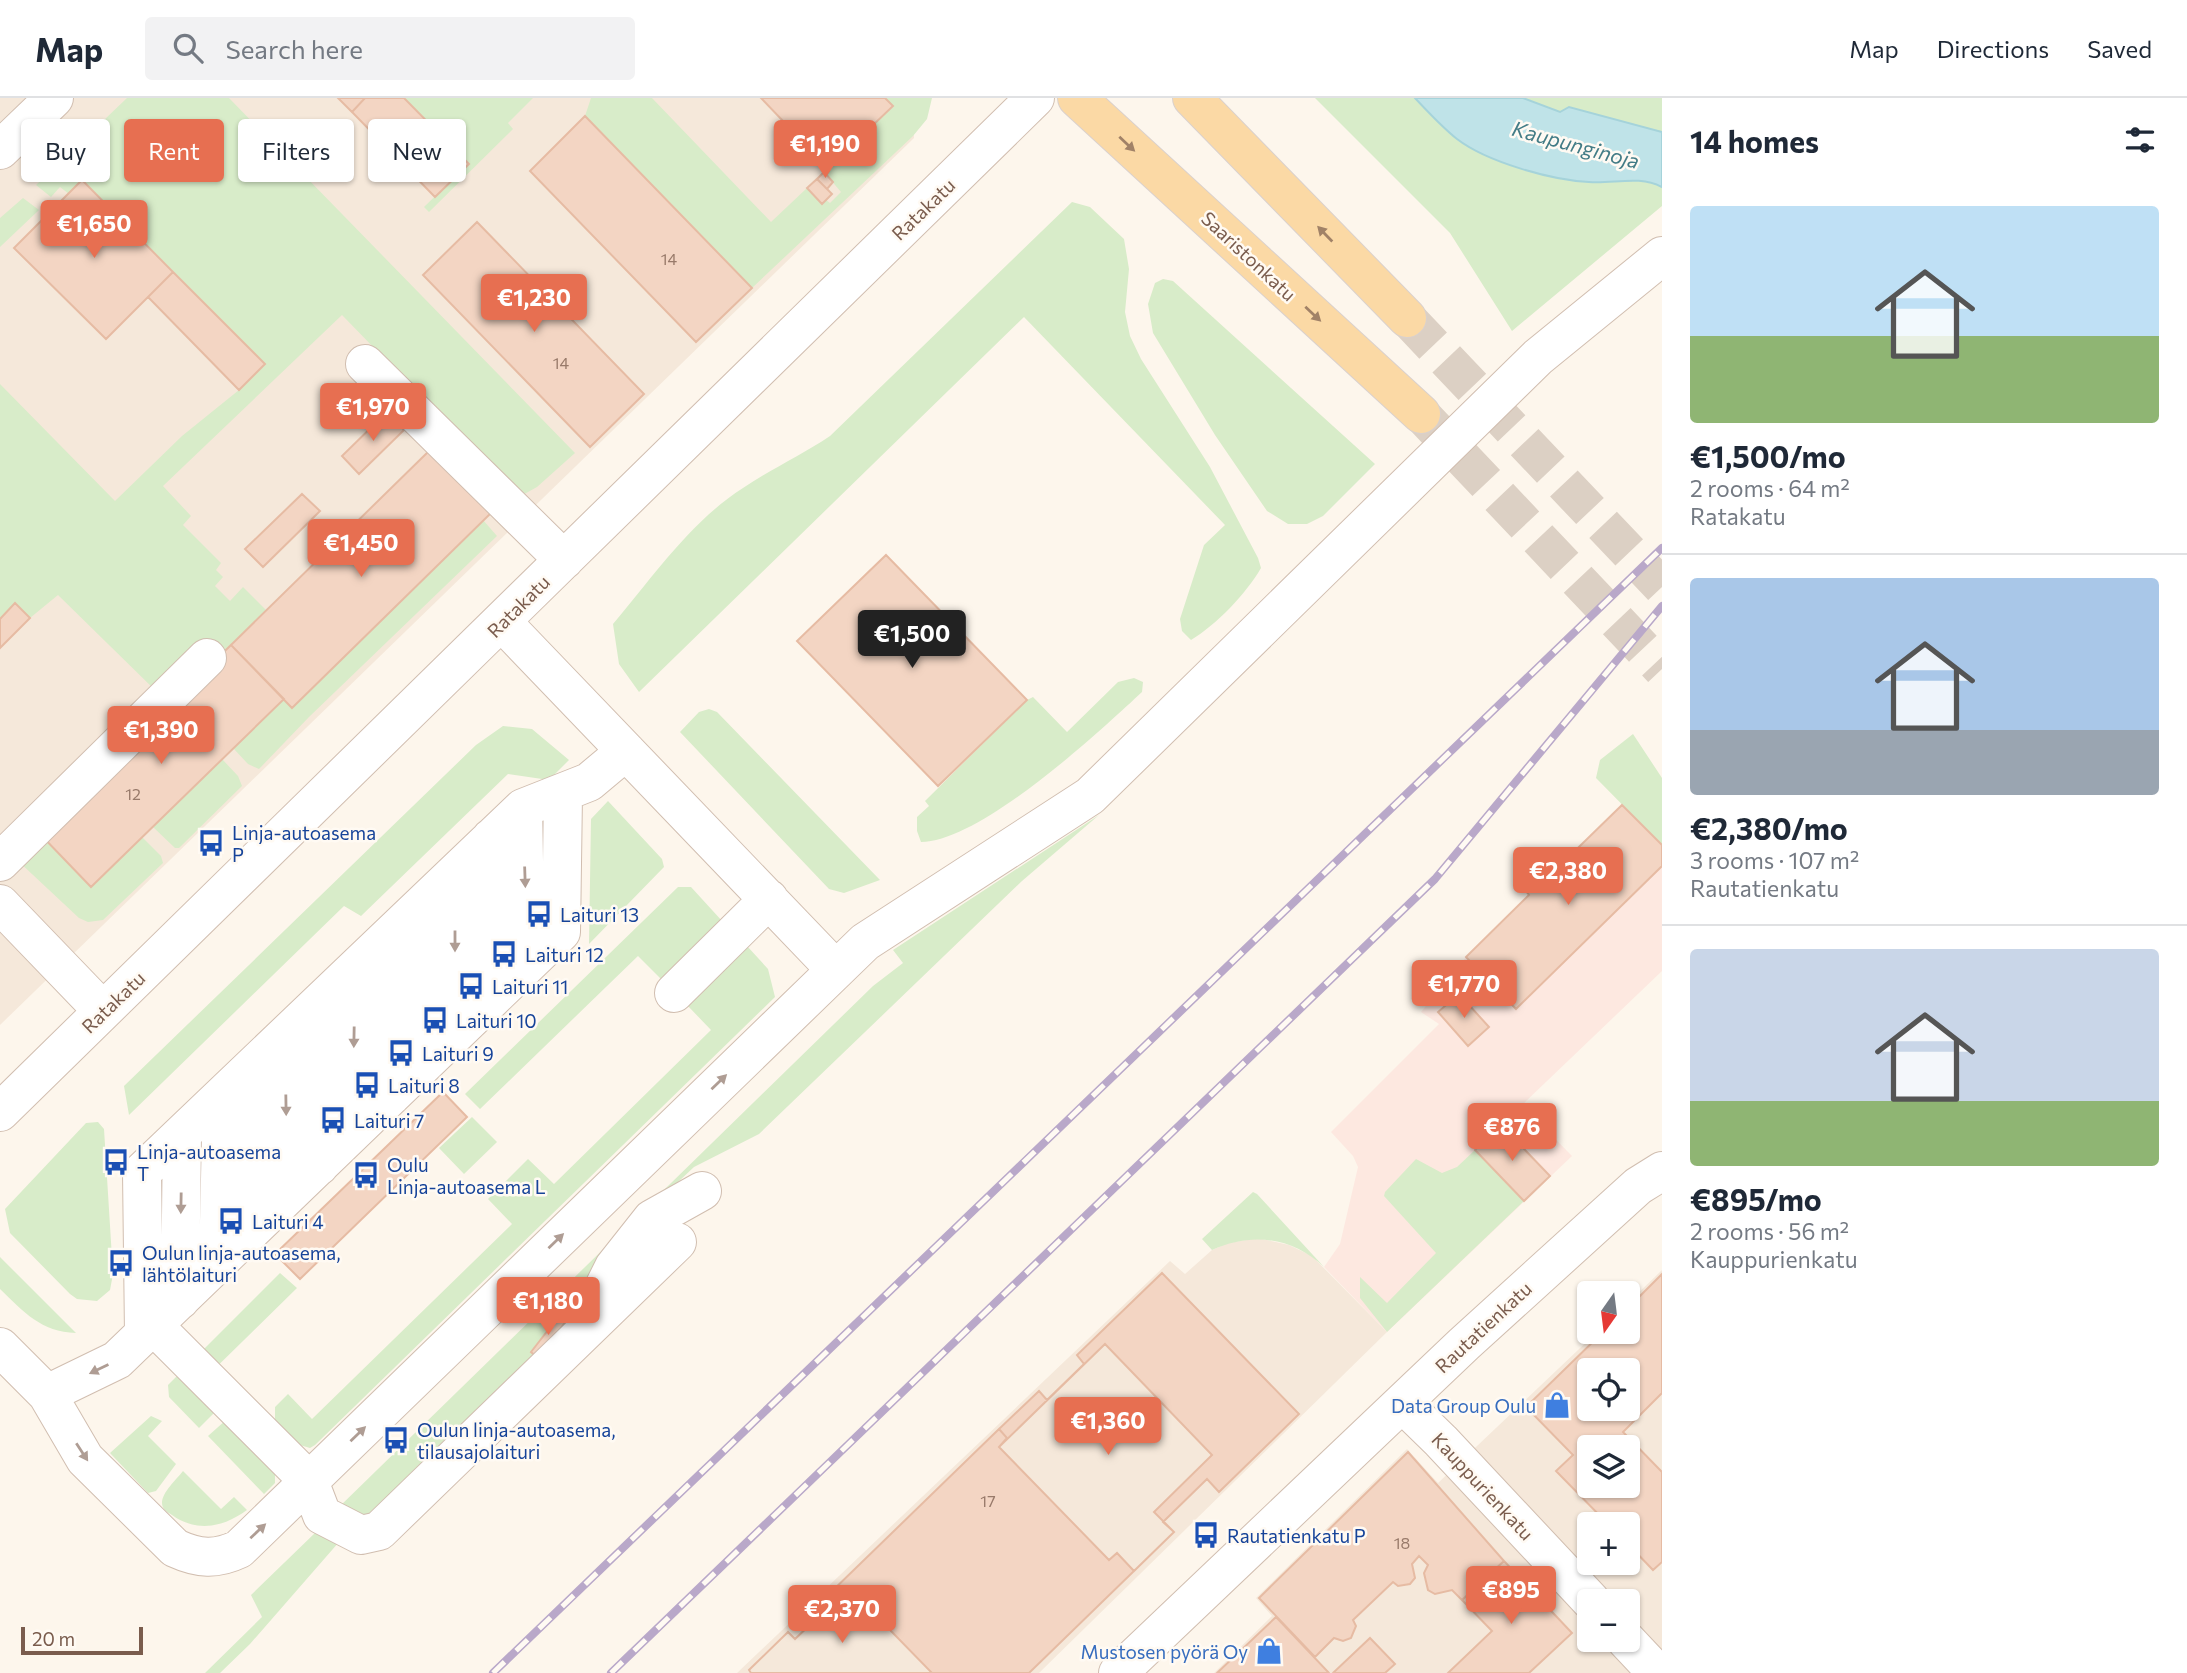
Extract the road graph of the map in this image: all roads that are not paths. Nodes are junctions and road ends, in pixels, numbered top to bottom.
1 (54, 98) edge
2 (1035, 98) edge
3 (1077, 98) edge
4 (1192, 98) edge
5 (0, 150) edge
6 (1662, 256) edge
7 (1407, 318) tunnel mouth
8 (365, 364) dead end
9 (1421, 414) tunnel mouth
10 (564, 560) junction
11 (502, 622) junction
12 (207, 658) dead end
13 (626, 751) junction
14 (563, 795) junction
15 (523, 808) junction
16 (491, 838) junction
17 (0, 862) edge
18 (455, 873) junction
19 (769, 899) junction
20 (0, 904) edge
21 (420, 907) junction
22 (388, 937) junction
23 (526, 964) junction
24 (355, 969) junction
25 (835, 969) junction
26 (674, 993) dead end
27 (490, 1000) junction
28 (321, 1002) junction
29 (103, 1011) junction
30 (454, 1034) junction
31 (285, 1037) junction
32 (423, 1065) junction
33 (251, 1068) junction
34 (222, 1096) junction
35 (391, 1096) junction
36 (0, 1112) edge
37 (352, 1133) junction
38 (182, 1134) junction
39 (1662, 1154) edge
40 (318, 1166) junction
41 (1650, 1179) edge
42 (702, 1191) dead end
43 (287, 1196) junction
44 (251, 1231) junction
45 (677, 1242) dead end
46 (218, 1263) junction
47 (159, 1320) junction
48 (580, 1336) junction
49 (0, 1347) edge
50 (47, 1394) junction
51 (1402, 1403) junction
52 (309, 1481) junction
53 (1580, 1589) edge
54 (1637, 1652) edge
55 (1118, 1673) edge
56 (1657, 1673) edge

1 - 5 street
2 - 10 street, Ratakatu
3 -> 9 main road, Saaristonkatu
7 -> 4 main road
6 - 25 street
8 - 10 street
10 - 11 street, Ratakatu
11 - 13 street
11 - 29 street, Ratakatu
12 - 17 street
13 - 14 street
13 - 19 street
14 - 15 street
14 - 23 street
15 - 16 street
15 -> 23 street
16 - 18 street
16 - 27 street
18 - 21 street
18 -> 30 street
19 - 25 street
19 - 26 street
20 - 29 street
21 - 22 street
21 - 32 street
22 - 24 street
22 - 35 street
23 - 27 street
24 - 28 street
24 -> 37 street
52 -> 25 street
27 - 30 street
28 - 31 street
28 - 40 street
29 - 36 street, Ratakatu
30 - 32 street
31 - 33 street
31 -> 43 street
32 - 35 street
33 - 34 street
33 - 44 street
34 - 38 street
34 - 46 street
35 - 37 street
37 - 40 street
38 -> 47 street
38 - 47 street
39 - 41 street, Rautatienkatu
40 - 43 street
41 - 51 street, Rautatienkatu
42 - 48 street
43 - 44 street
44 - 46 street
45 - 48 street
46 - 47 street
47 -> 50 street
47 - 52 street
48 - 52 street
49 - 50 street
50 -> 52 street
51 - 53 street, Kauppurienkatu
51 - 55 street, Rautatienkatu
54 - 56 street

